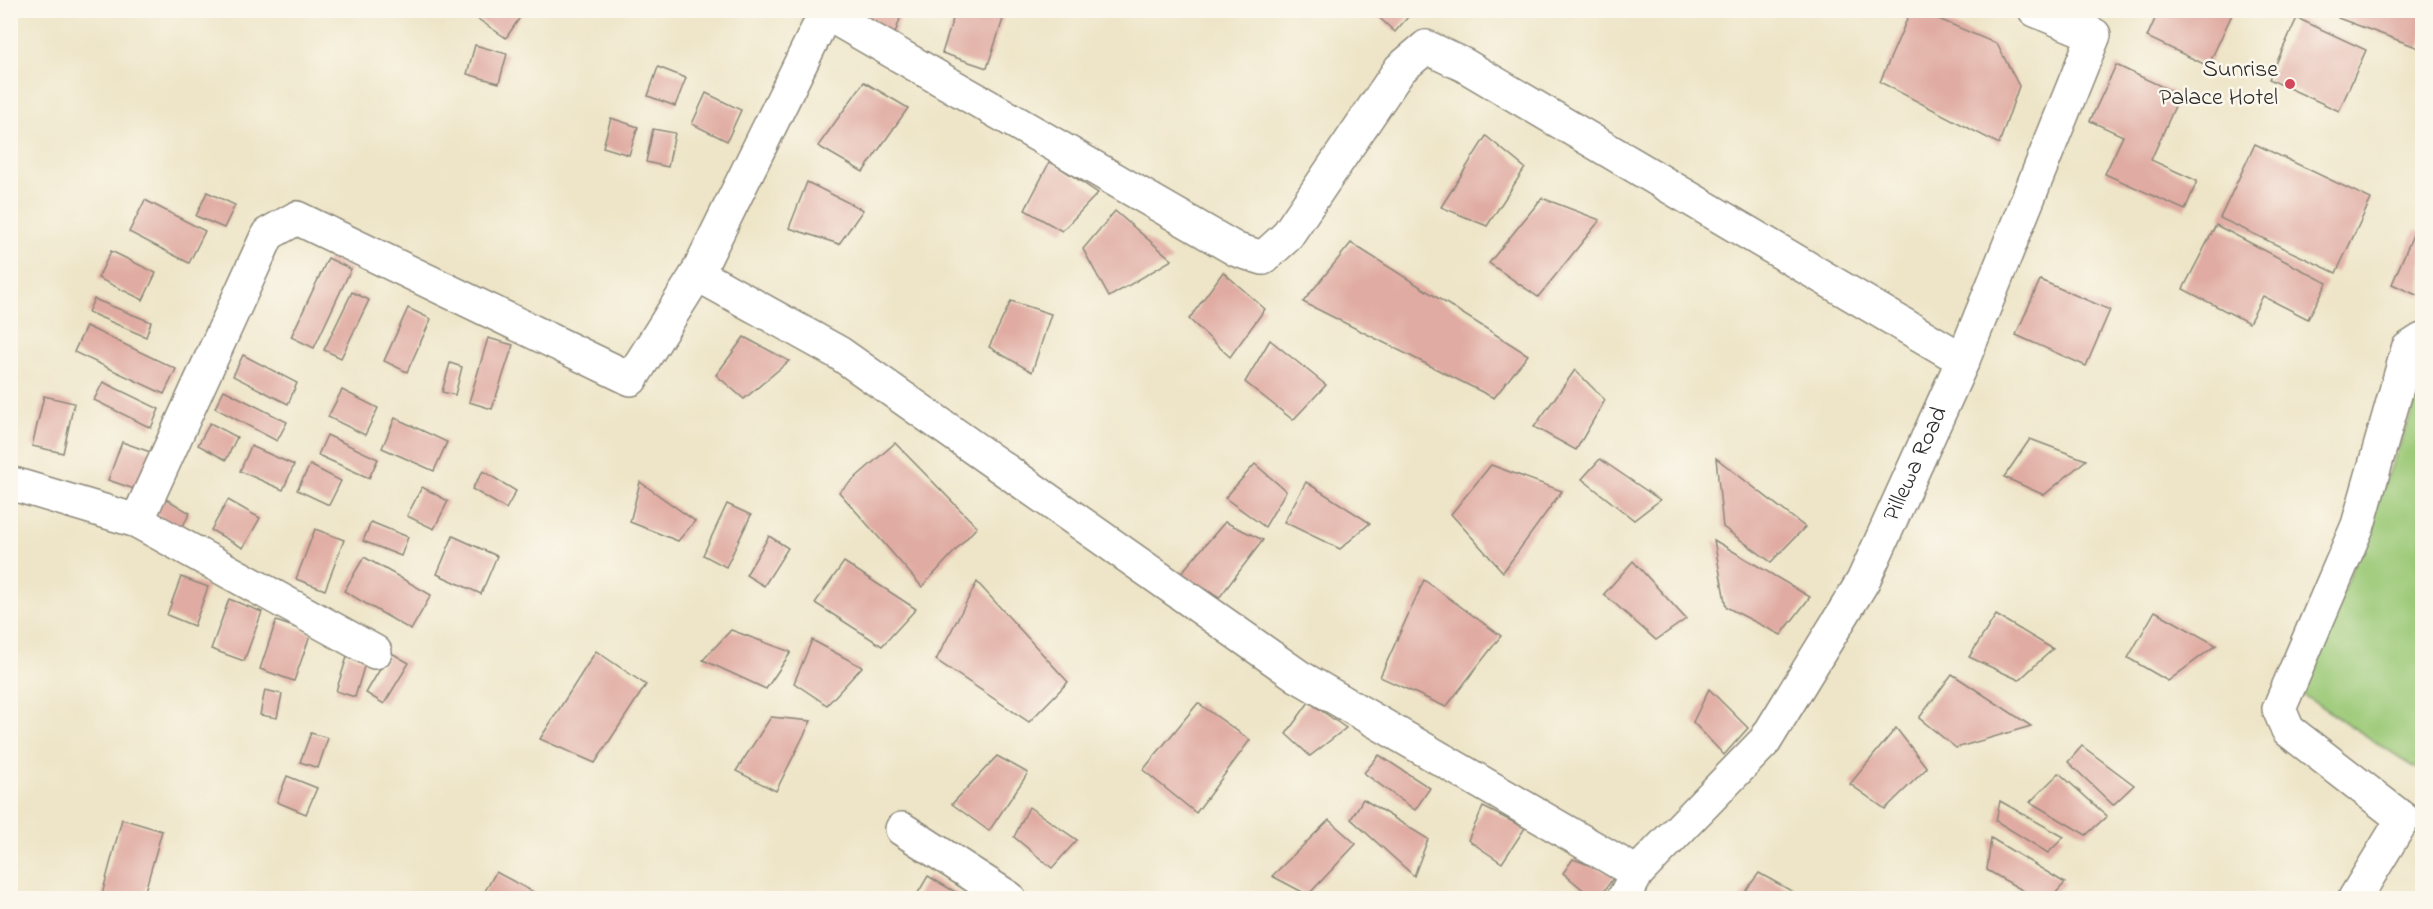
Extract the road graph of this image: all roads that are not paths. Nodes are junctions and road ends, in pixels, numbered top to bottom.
1 (2035, 10) edge
2 (826, 12) edge
3 (697, 274) junction
4 (2422, 340) edge
5 (1963, 360) junction
6 (10, 483) edge
7 (137, 521) junction
8 (375, 652) dead end
9 (902, 830) dead end
10 (1630, 886) edge
11 (1009, 898) edge
12 (2355, 898) edge

1 - 5 street, Pillewa Road
2 - 3 street
2 - 5 street
3 - 7 street
3 - 10 street
4 - 12 street
5 - 10 street, Pillewa Road
6 - 7 street
7 - 8 street
9 - 11 street

